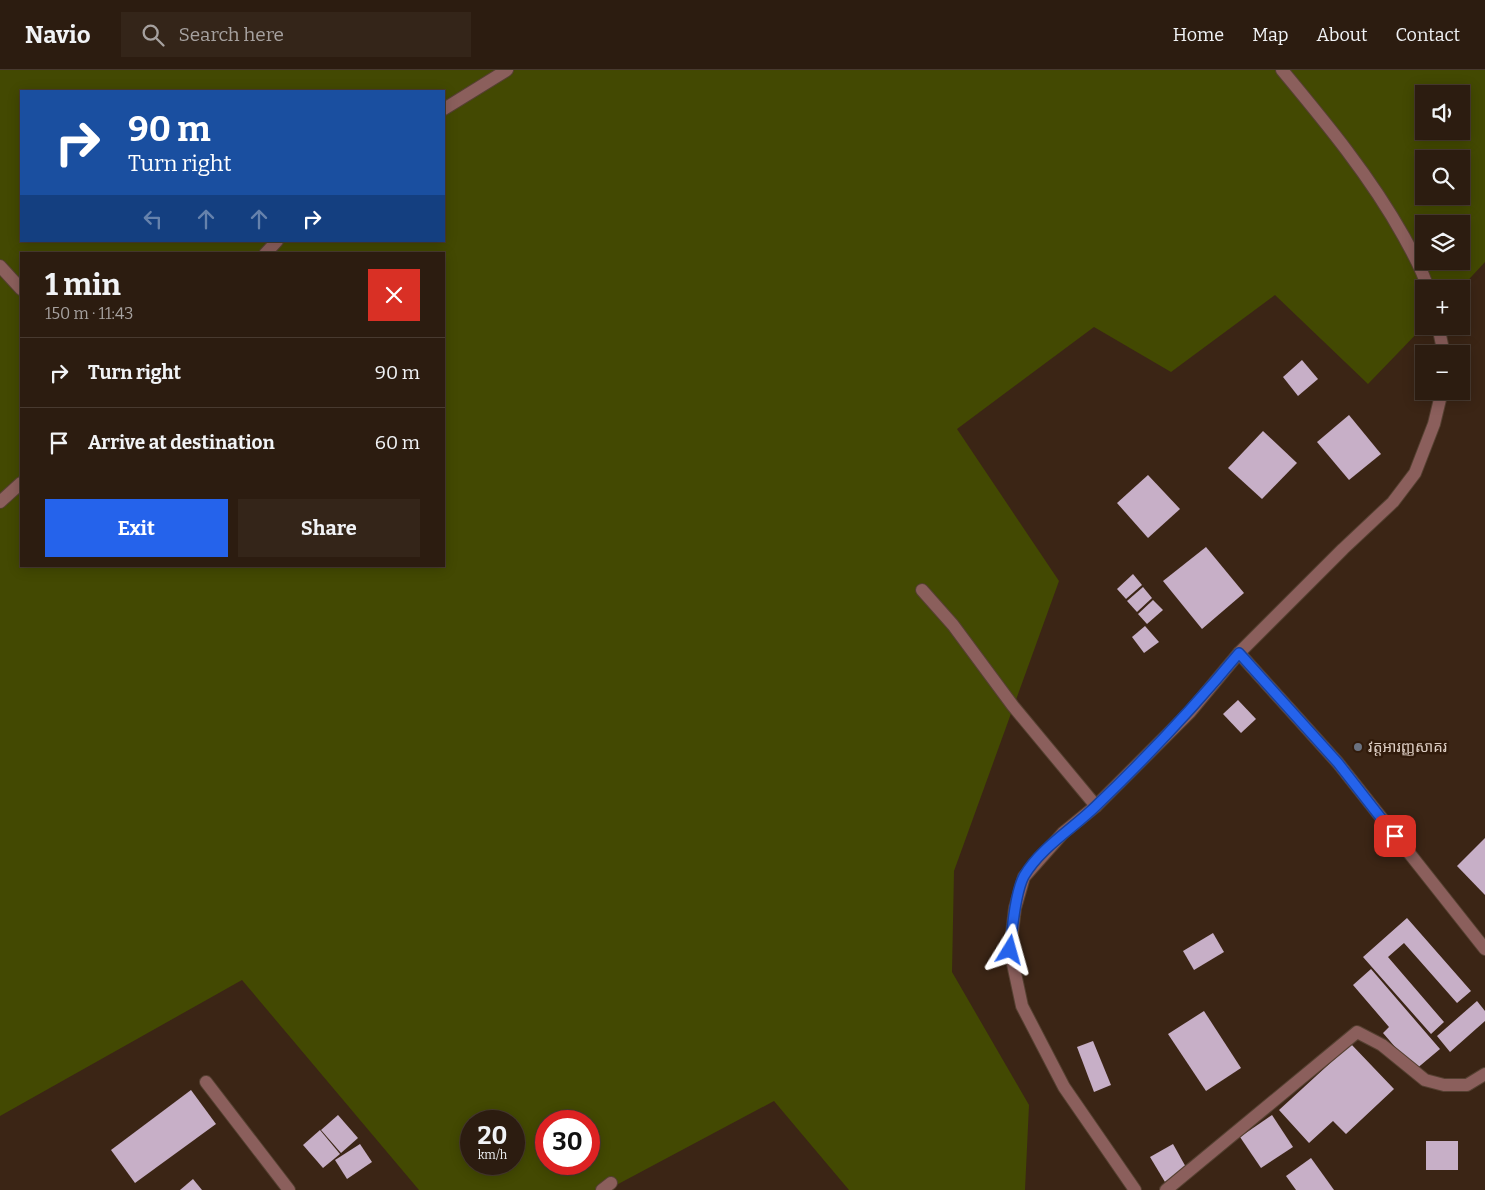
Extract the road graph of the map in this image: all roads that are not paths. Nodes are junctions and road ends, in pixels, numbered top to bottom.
1 (507, 70) edge
2 (1282, 70) edge
3 (445, 108) edge
4 (277, 242) edge
5 (267, 252) edge
6 (0, 266) edge
7 (1426, 280) edge
8 (20, 288) edge
9 (1440, 400) edge
10 (20, 485) edge
11 (0, 502) edge
12 (922, 590) dead end
13 (1239, 653) junction
14 (1096, 806) junction
15 (1485, 949) edge
16 (1485, 1074) edge
17 (206, 1082) dead end
18 (289, 1190) edge
19 (1135, 1190) edge
20 (1166, 1190) edge

1 - 3 street
2 - 7 street
4 - 5 street
6 - 8 street
9 - 13 street
10 - 11 street
12 - 14 street
13 - 14 street
13 - 15 street
14 - 19 street
16 - 20 street
17 - 18 street

